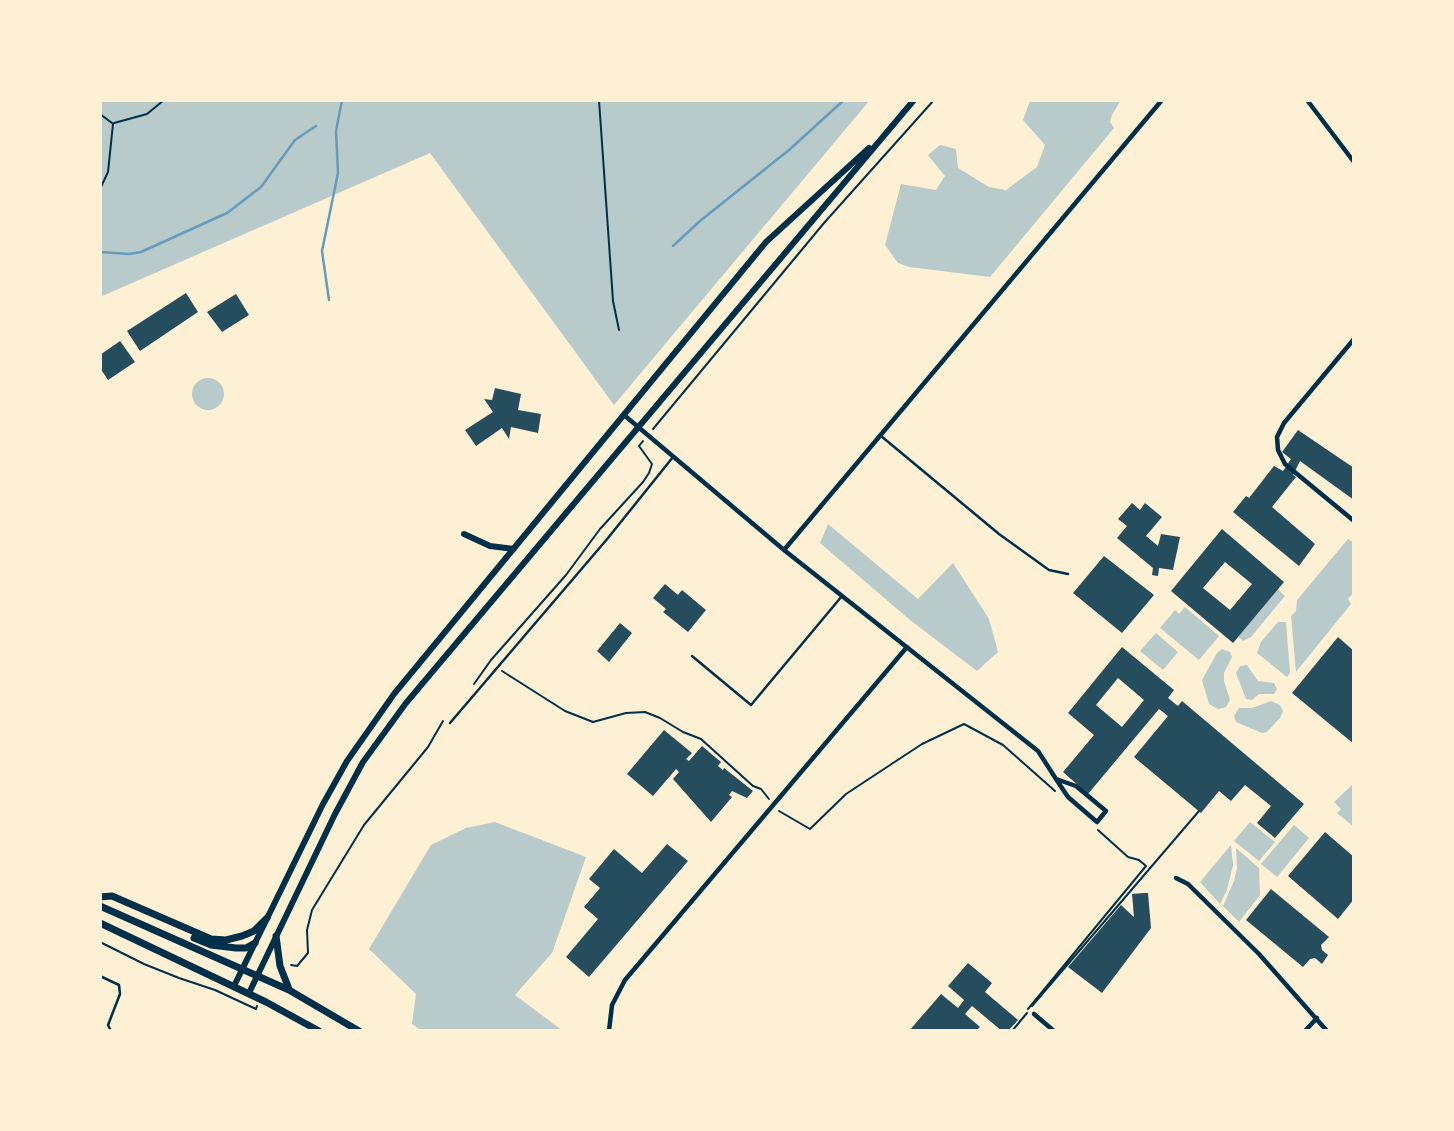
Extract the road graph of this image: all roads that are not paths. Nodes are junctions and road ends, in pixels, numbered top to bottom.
1 (914, 100) edge
2 (1162, 100) edge
3 (1307, 100) edge
4 (894, 124) junction
5 (1354, 162) edge
6 (1354, 340) edge
7 (624, 415) junction
8 (637, 427) junction
9 (881, 436) junction
10 (674, 457) junction
11 (1354, 522) edge
12 (464, 534) dead end
13 (514, 549) junction
14 (785, 550) junction
15 (1068, 574) dead end
16 (842, 596) junction
17 (907, 647) junction
18 (692, 656) dead end
19 (450, 723) dead end
20 (1056, 779) junction
21 (1176, 878) dead end
22 (100, 897) edge
23 (100, 906) edge
24 (267, 918) junction
25 (131, 920) junction
26 (100, 923) edge
27 (276, 936) junction
28 (255, 943) junction
29 (242, 969) junction
30 (100, 976) edge
31 (257, 976) junction
32 (234, 986) junction
33 (289, 990) junction
34 (249, 993) junction
35 (1034, 1014) dead end
36 (1317, 1018) junction
37 (111, 1031) edge
38 (319, 1031) edge
39 (359, 1031) edge
40 (609, 1031) edge
41 (1054, 1031) edge
42 (1305, 1031) edge
43 (1327, 1031) edge

1 - 4 street
2 - 9 street
3 - 5 street
4 - 7 street
4 - 8 street
6 - 11 street
7 - 8 street
7 - 13 street
8 - 10 street
8 - 27 street
9 - 14 street
9 - 15 lane
10 - 14 street
10 - 19 lane
12 - 13 street
13 - 24 street
14 - 16 street
16 - 17 street
16 - 18 lane
17 - 20 street
17 - 40 street
20 - 20 street
21 - 36 street
22 - 24 main road
23 - 25 main road
24 - 28 street
25 - 28 main road
25 - 29 main road
26 - 32 main road
27 - 31 street
27 - 33 main road
28 - 29 street
29 - 31 main road
29 - 32 street
30 - 37 lane
31 - 33 main road
31 - 34 street
32 - 34 main road
33 - 39 main road
34 - 38 main road
35 - 41 street
36 - 42 street
36 - 43 street

